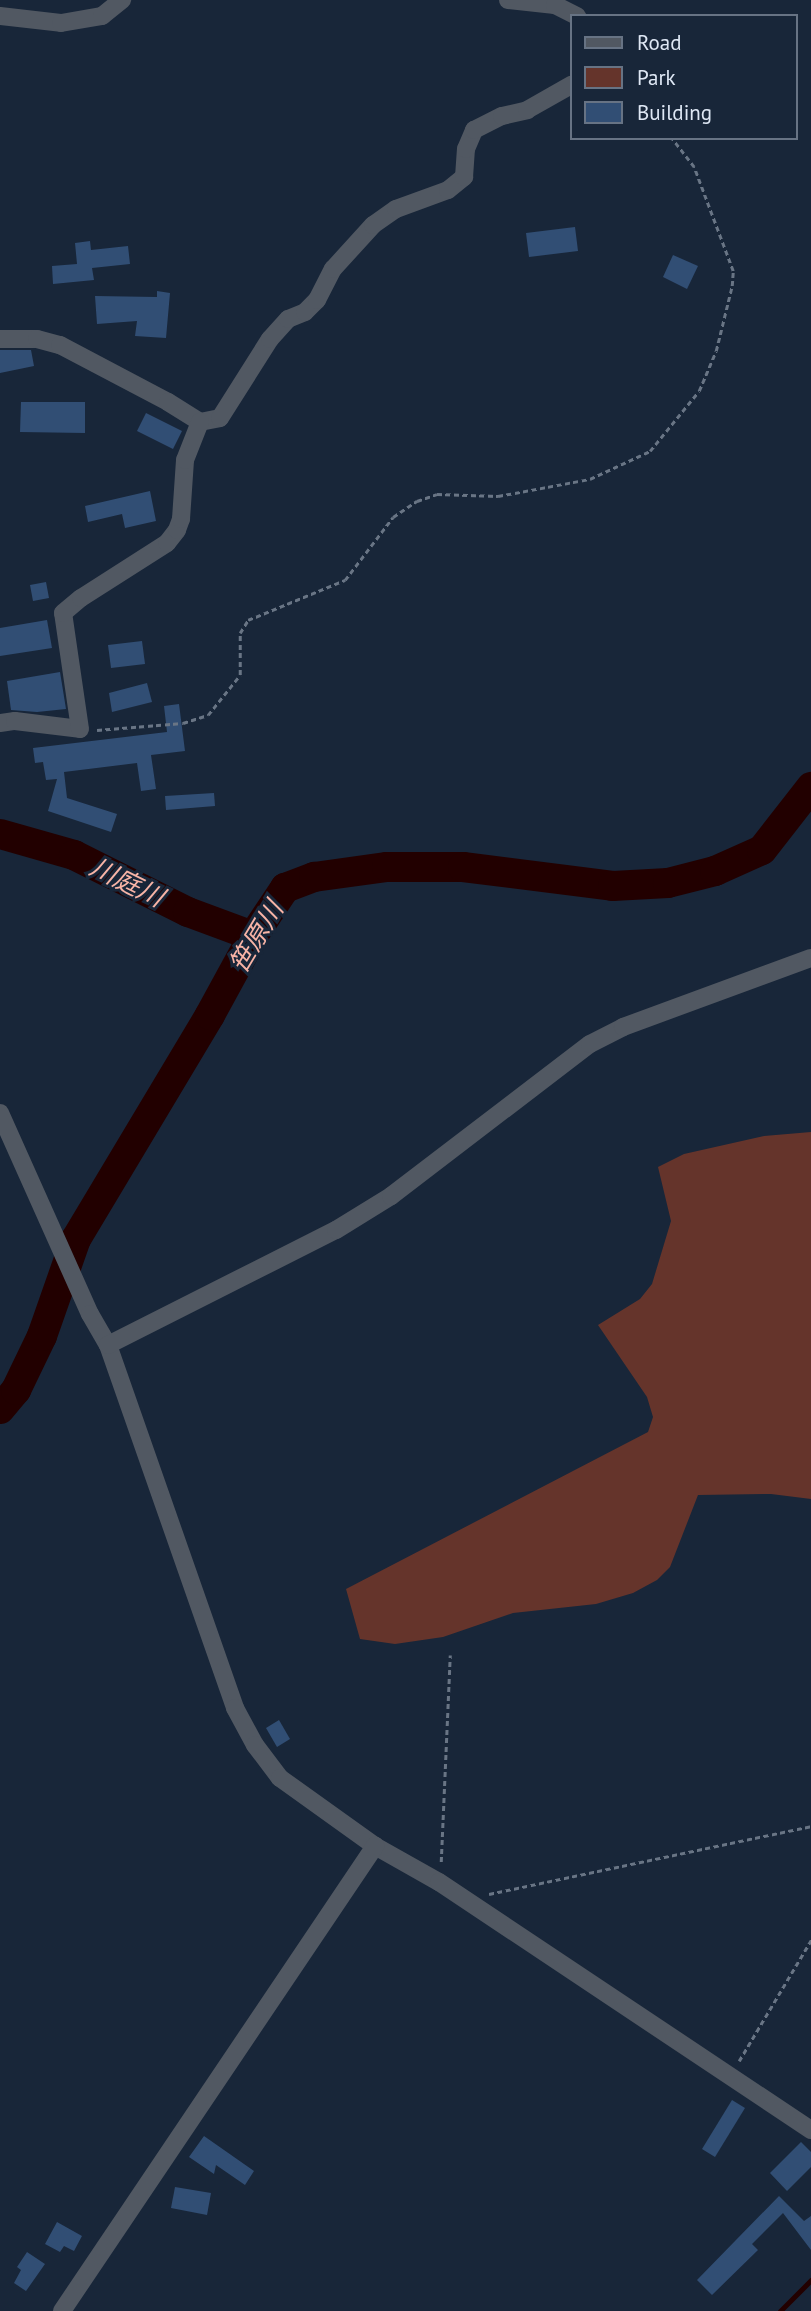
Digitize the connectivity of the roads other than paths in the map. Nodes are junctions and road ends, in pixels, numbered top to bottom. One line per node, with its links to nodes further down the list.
1 (122, 0): 4 (street)
2 (508, 0): 3 (street)
3 (573, 14)
4 (0, 16)
5 (570, 86): 7 (street)
6 (0, 339): 7 (street)
7 (200, 422): 8 (street)
8 (0, 723)
9 (811, 958): 11 (street)
10 (0, 1113): 11 (street)
11 (108, 1345): 12 (street)
12 (375, 1846): 13 (street); 14 (street)
13 (811, 2130)
14 (62, 2311)

